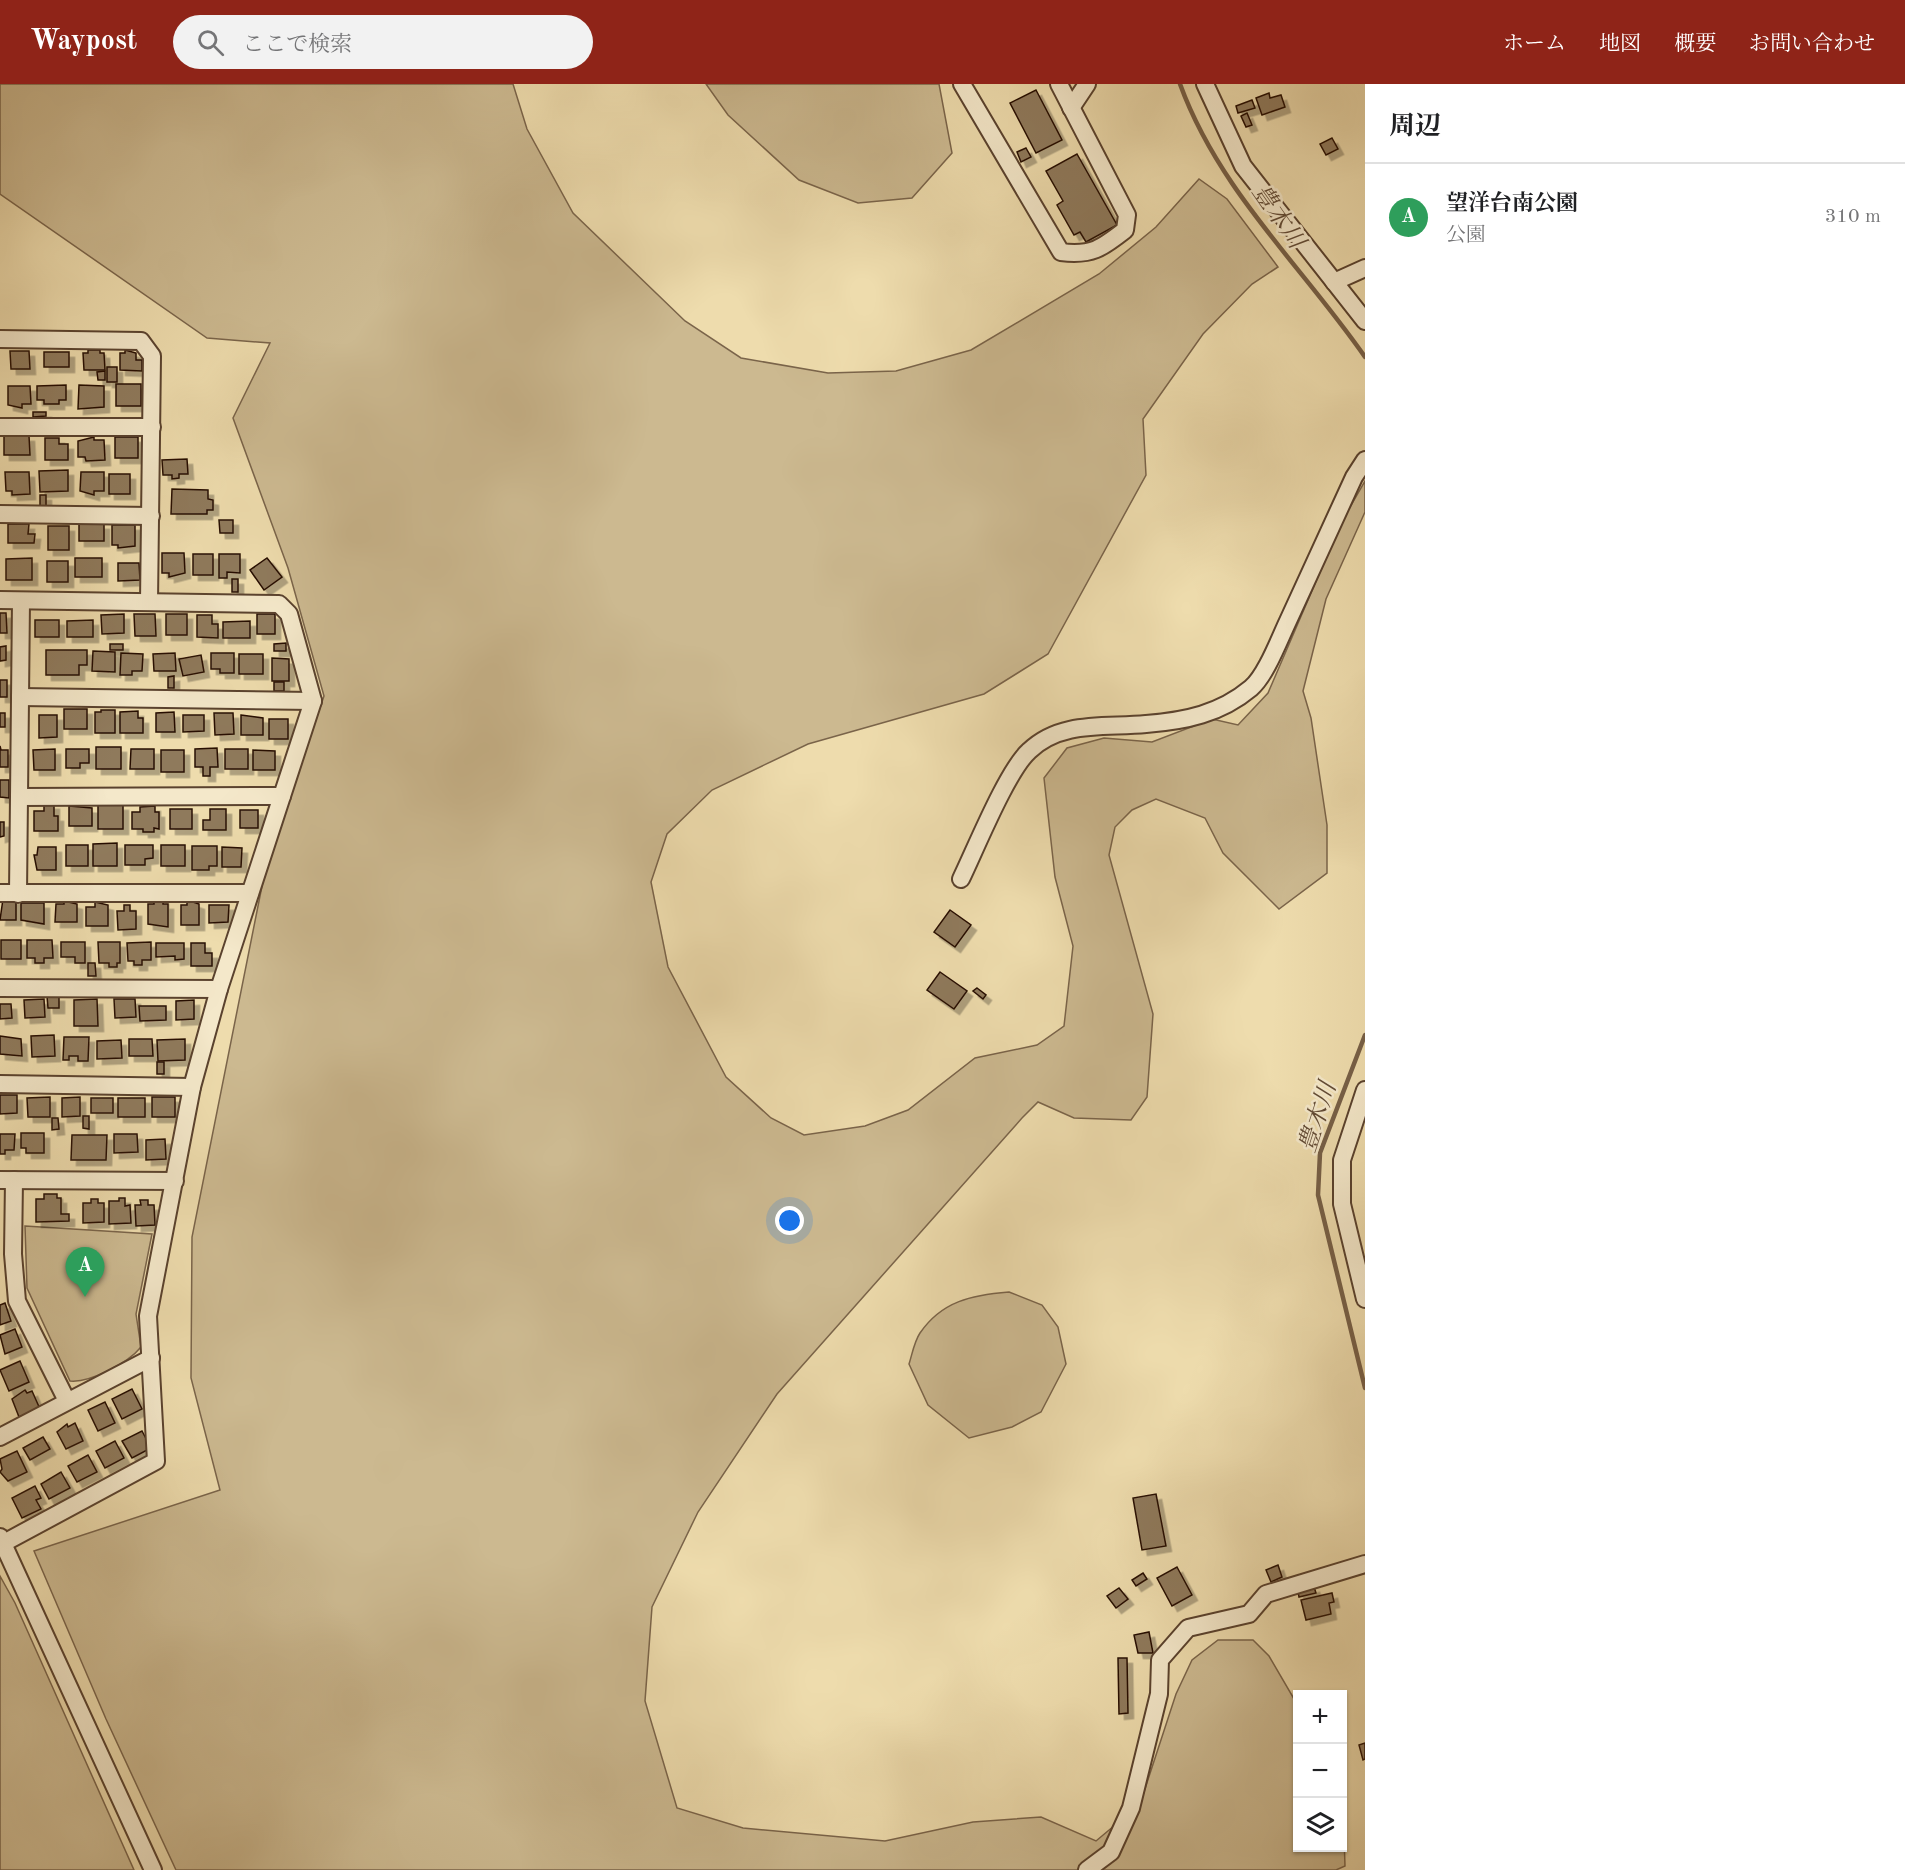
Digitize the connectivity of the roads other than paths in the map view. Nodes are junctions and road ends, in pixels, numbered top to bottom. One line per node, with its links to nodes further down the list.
1 (962, 84): 5 (street)
2 (1059, 84): 5 (street)
3 (1087, 84): 5 (street)
4 (1205, 84): 7 (street)
5 (1071, 108)
6 (1365, 268): 7 (street)
7 (1334, 282): 8 (street)
8 (1365, 321)
9 (0, 339): 11 (street)
10 (0, 427): 11 (street)
11 (152, 427): 14 (street)
12 (1365, 460): 22 (street)
13 (0, 514): 14 (street)
14 (151, 516): 17 (street)
15 (0, 600): 16 (street)
16 (21, 601): 17 (street); 18 (street)
17 (149, 602): 19 (street)
18 (20, 697): 19 (street); 21 (street)
19 (313, 701): 20 (street)
20 (282, 796): 21 (street); 24 (street)
21 (19, 797): 25 (street)
22 (961, 879)
23 (0, 893): 25 (street)
24 (250, 893): 25 (street); 27 (street)
25 (18, 894)
26 (0, 988): 27 (street)
27 (219, 989): 29 (street)
28 (0, 1084): 29 (street)
29 (192, 1087): 32 (street)
30 (1365, 1090): 33 (street)
31 (7, 1180): 32 (street); 35 (street)
32 (175, 1181): 34 (street)
33 (1365, 1299)
34 (151, 1358): 35 (street); 37 (street)
35 (68, 1401): 36 (street)
36 (0, 1437)
37 (1, 1542): 39 (street)
38 (1365, 1564): 40 (street)
39 (153, 1870)
40 (1087, 1870)

